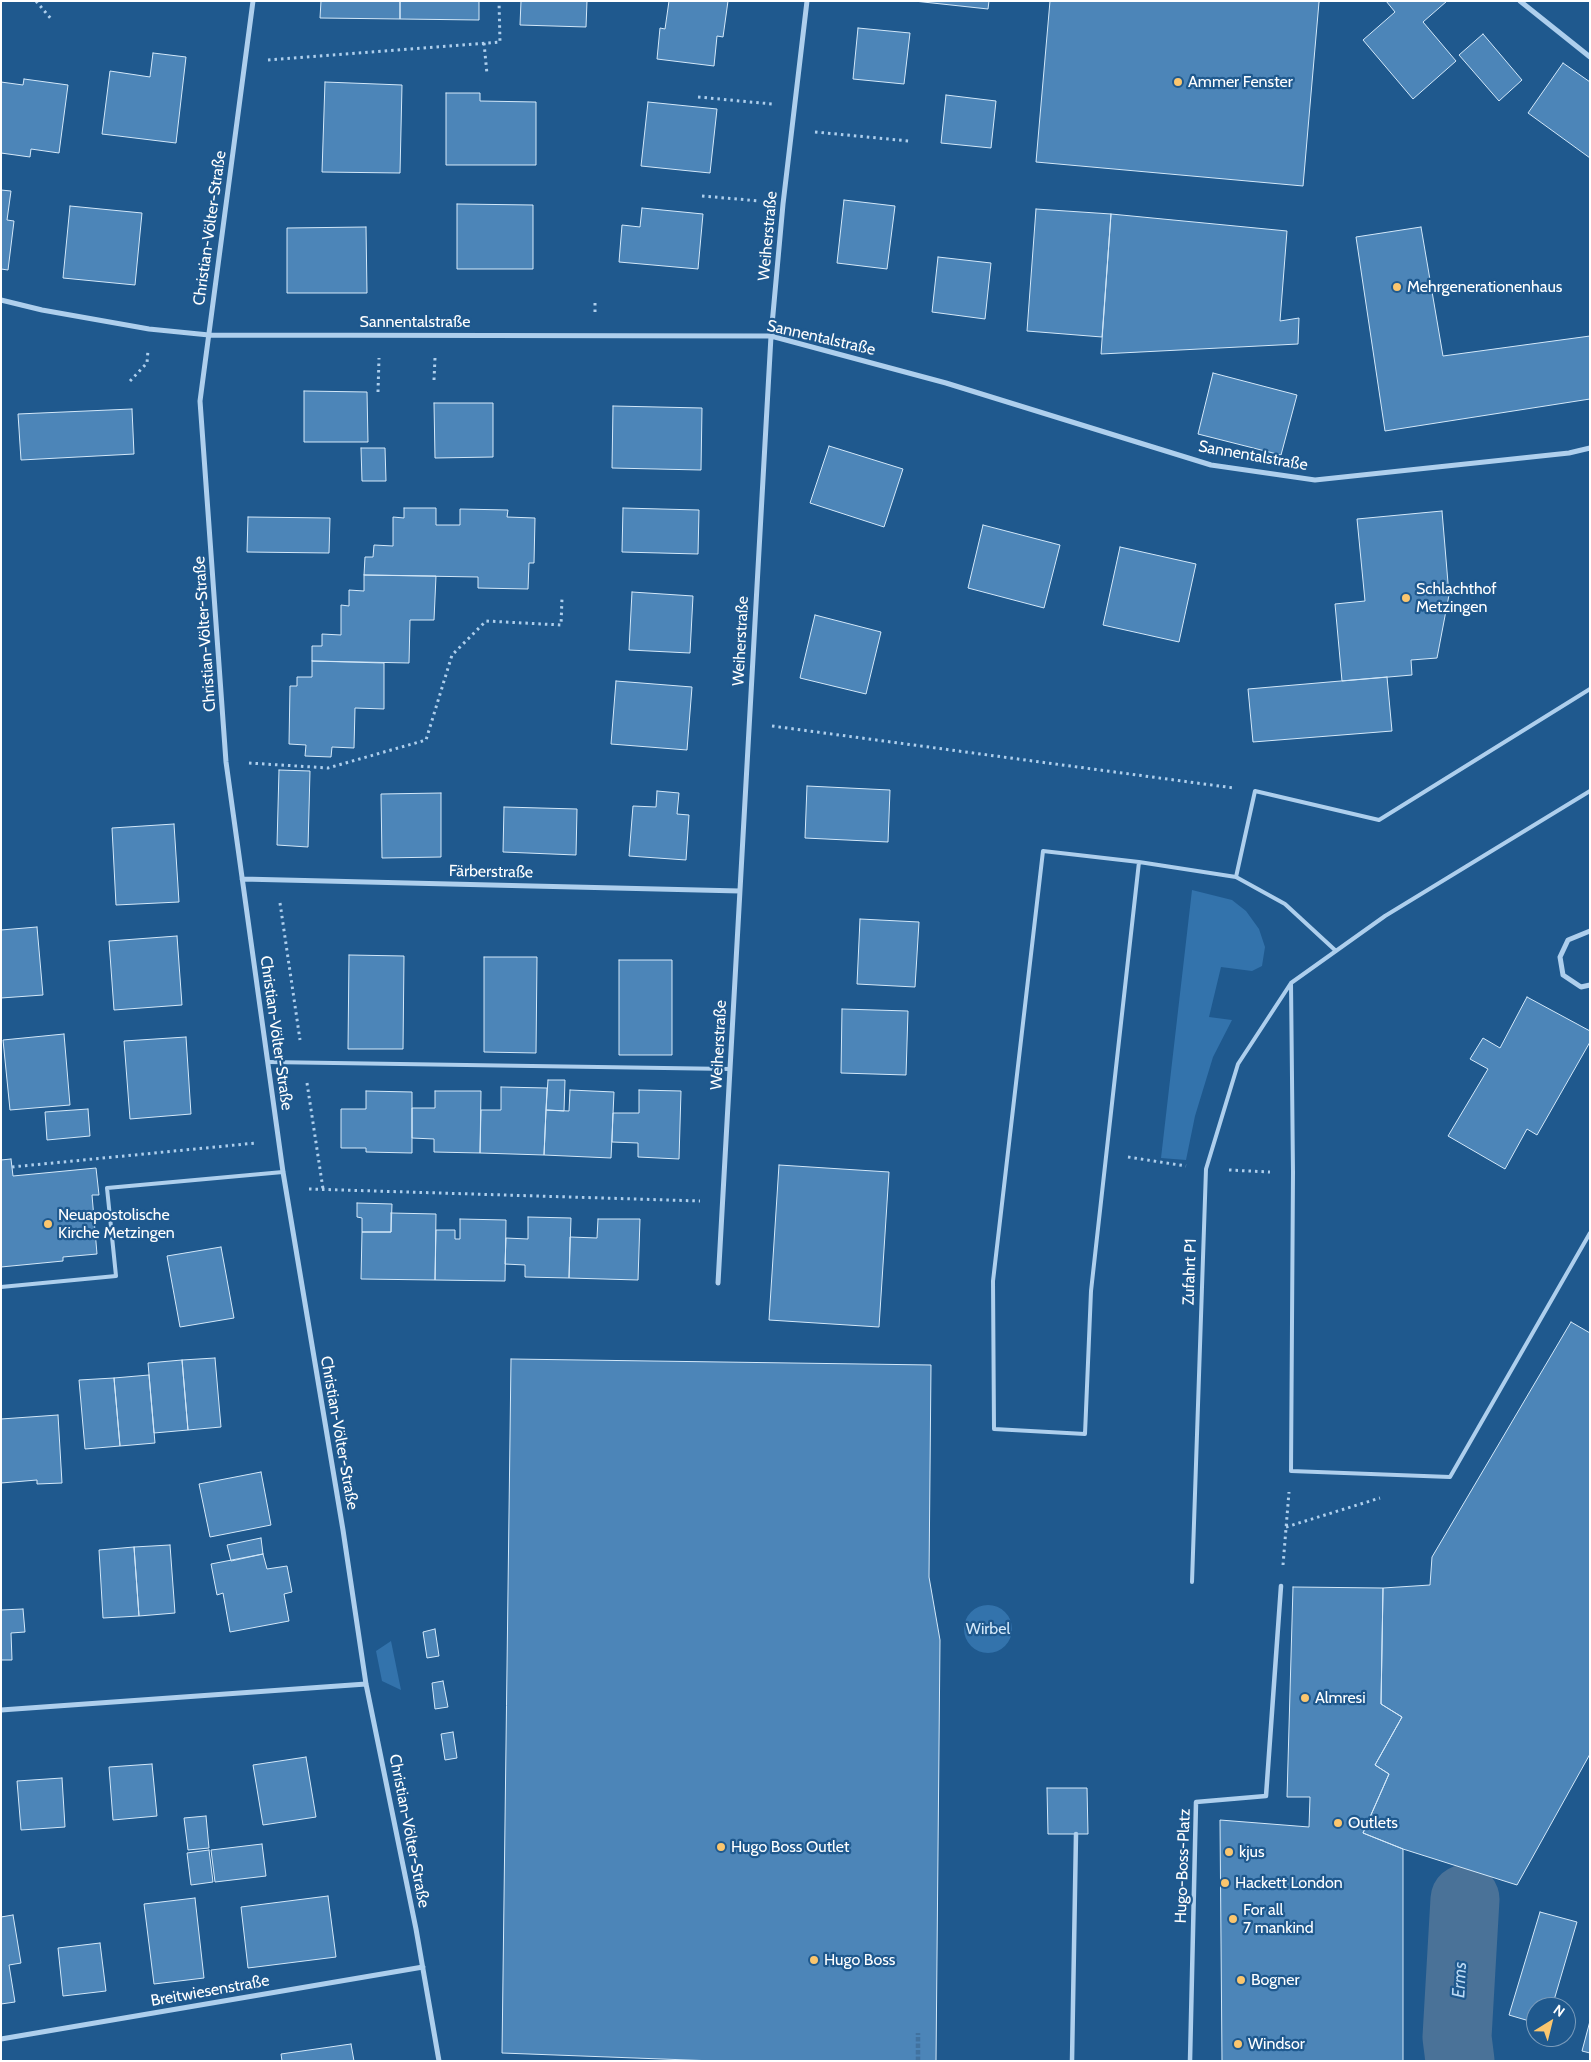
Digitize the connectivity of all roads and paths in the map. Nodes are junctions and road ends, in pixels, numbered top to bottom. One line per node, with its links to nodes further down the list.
1 (36, 1): 6 (path)
2 (253, 1): 9 (street, Christian-Völter-Straße)
3 (499, 1): 7 (path)
4 (807, 1): 12 (street, Weiherstraße)
5 (1520, 1): 8 (street)
6 (52, 20)
7 (484, 43): 9 (path); 10 (path)
8 (1590, 57)
9 (245, 62): 19 (street, Christian-Völter-Straße)
10 (487, 74)
11 (698, 96): 12 (path)
12 (795, 106): 13 (street, Weiherstraße)
13 (792, 130): 14 (path); 16 (street, Weiherstraße)
14 (909, 141)
15 (702, 196): 16 (path)
16 (783, 204): 21 (street, Weiherstraße)
17 (1, 300): 18 (street, Sannentalstraße)
18 (149, 330): 19 (street, Sannentalstraße); 22 (path)
19 (209, 335): 20 (street, Sannentalstraße); 28 (street, Christian-Völter-Straße)
20 (379, 335): 21 (street, Sannentalstraße); 23 (path)
21 (771, 336): 24 (street, Sannentalstraße); 27 (street, Weiherstraße)
22 (130, 381)
23 (378, 392)
24 (1590, 448)
25 (562, 598): 28 (path)
26 (1590, 689): 30 (lane)
27 (748, 723): 30 (path); 35 (street, Weiherstraße)
28 (226, 762): 33 (street, Christian-Völter-Straße)
29 (1590, 790): 37 (lane)
30 (1255, 791): 32 (lane)
31 (1139, 862): 31 (lane); 32 (lane)
32 (1236, 877): 37 (lane)
33 (242, 879): 34 (street, Färberstraße); 40 (street, Christian-Völter-Straße)
34 (277, 880): 35 (street, Färberstraße); 41 (path)
35 (740, 891): 42 (street, Weiherstraße)
36 (1590, 931): 39 (street)
37 (1336, 951): 38 (lane)
38 (1291, 983): 50 (lane); 53 (lane, Zufahrt P1)
39 (1590, 986)
40 (268, 1062): 41 (lane); 43 (street, Christian-Völter-Straße)
41 (304, 1063): 42 (lane); 46 (path)
42 (730, 1070): 46 (street, Weiherstraße)
43 (279, 1140): 44 (path); 45 (street, Christian-Völter-Straße)
44 (12, 1167)
45 (283, 1172): 49 (lane); 55 (street, Christian-Völter-Straße)
46 (723, 1202): 48 (street, Weiherstraße)
47 (1590, 1233): 50 (lane)
48 (718, 1283)
49 (1, 1287)
50 (1291, 1471): 52 (path)
51 (1386, 1496): 52 (path)
52 (1286, 1527): 54 (path)
53 (1192, 1582)
54 (1281, 1586): 62 (street, Hugo-Boss-Platz)
55 (366, 1684): 56 (street); 58 (street, Christian-Völter-Straße)
56 (1, 1710)
57 (1076, 1834): 61 (street)
58 (423, 1967): 59 (street, Breitwiesenstraße); 60 (street, Christian-Völter-Straße)
59 (1, 2039)
60 (439, 2061)
61 (1072, 2061)
62 (1190, 2061)

